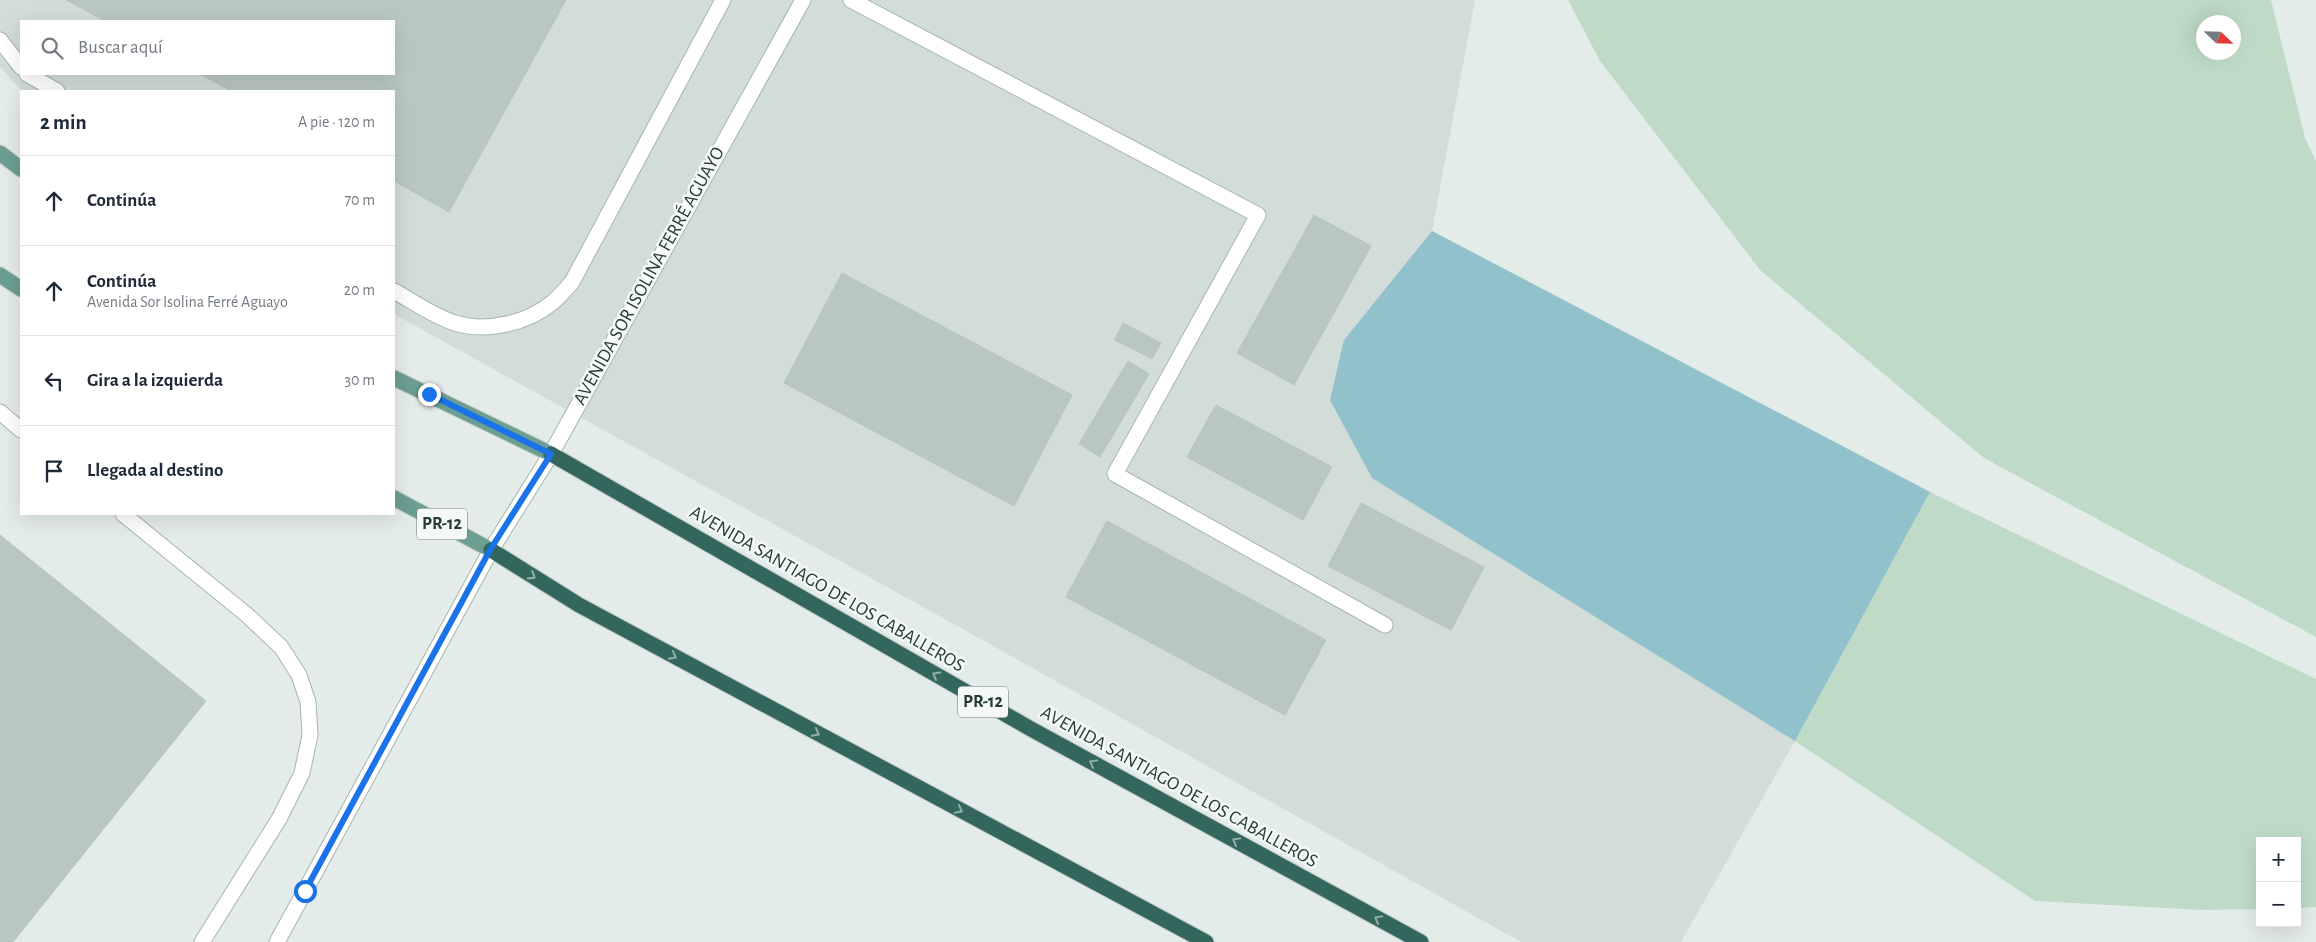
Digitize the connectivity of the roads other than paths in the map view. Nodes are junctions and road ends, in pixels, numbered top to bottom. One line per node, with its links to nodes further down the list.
1 (723, 0): 12 (street)
2 (803, 0): 16 (street, AVENIDA SOR ISOLINA FERRÉ AGUAYO)
3 (851, 0): 20 (street)
4 (0, 40): 5 (street)
5 (20, 66)
6 (29, 75): 7 (street)
7 (55, 90)
8 (0, 153): 9 (main road)
9 (20, 168)
10 (0, 275): 11 (main road)
11 (20, 288)
12 (395, 292)
13 (395, 378): 16 (main road, AVENIDA SANTIAGO DE LOS CABALLEROS / PR-12)
14 (0, 412): 15 (street)
15 (20, 429)
16 (551, 454): 19 (street, AVENIDA SOR ISOLINA FERRÉ AGUAYO); 24 (highway, AVENIDA SANTIAGO DE LOS CABALLEROS / PR-12, one-way to 16)
17 (395, 499): 19 (main road, PR-12)
18 (124, 515): 21 (street)
19 (490, 550): 22 (street, AVENIDA SOR ISOLINA FERRÉ AGUAYO); 23 (highway, PR-12, one-way to 23)
20 (1385, 625)
21 (202, 942)
22 (277, 942)
23 (1206, 942)
24 (1421, 942)

